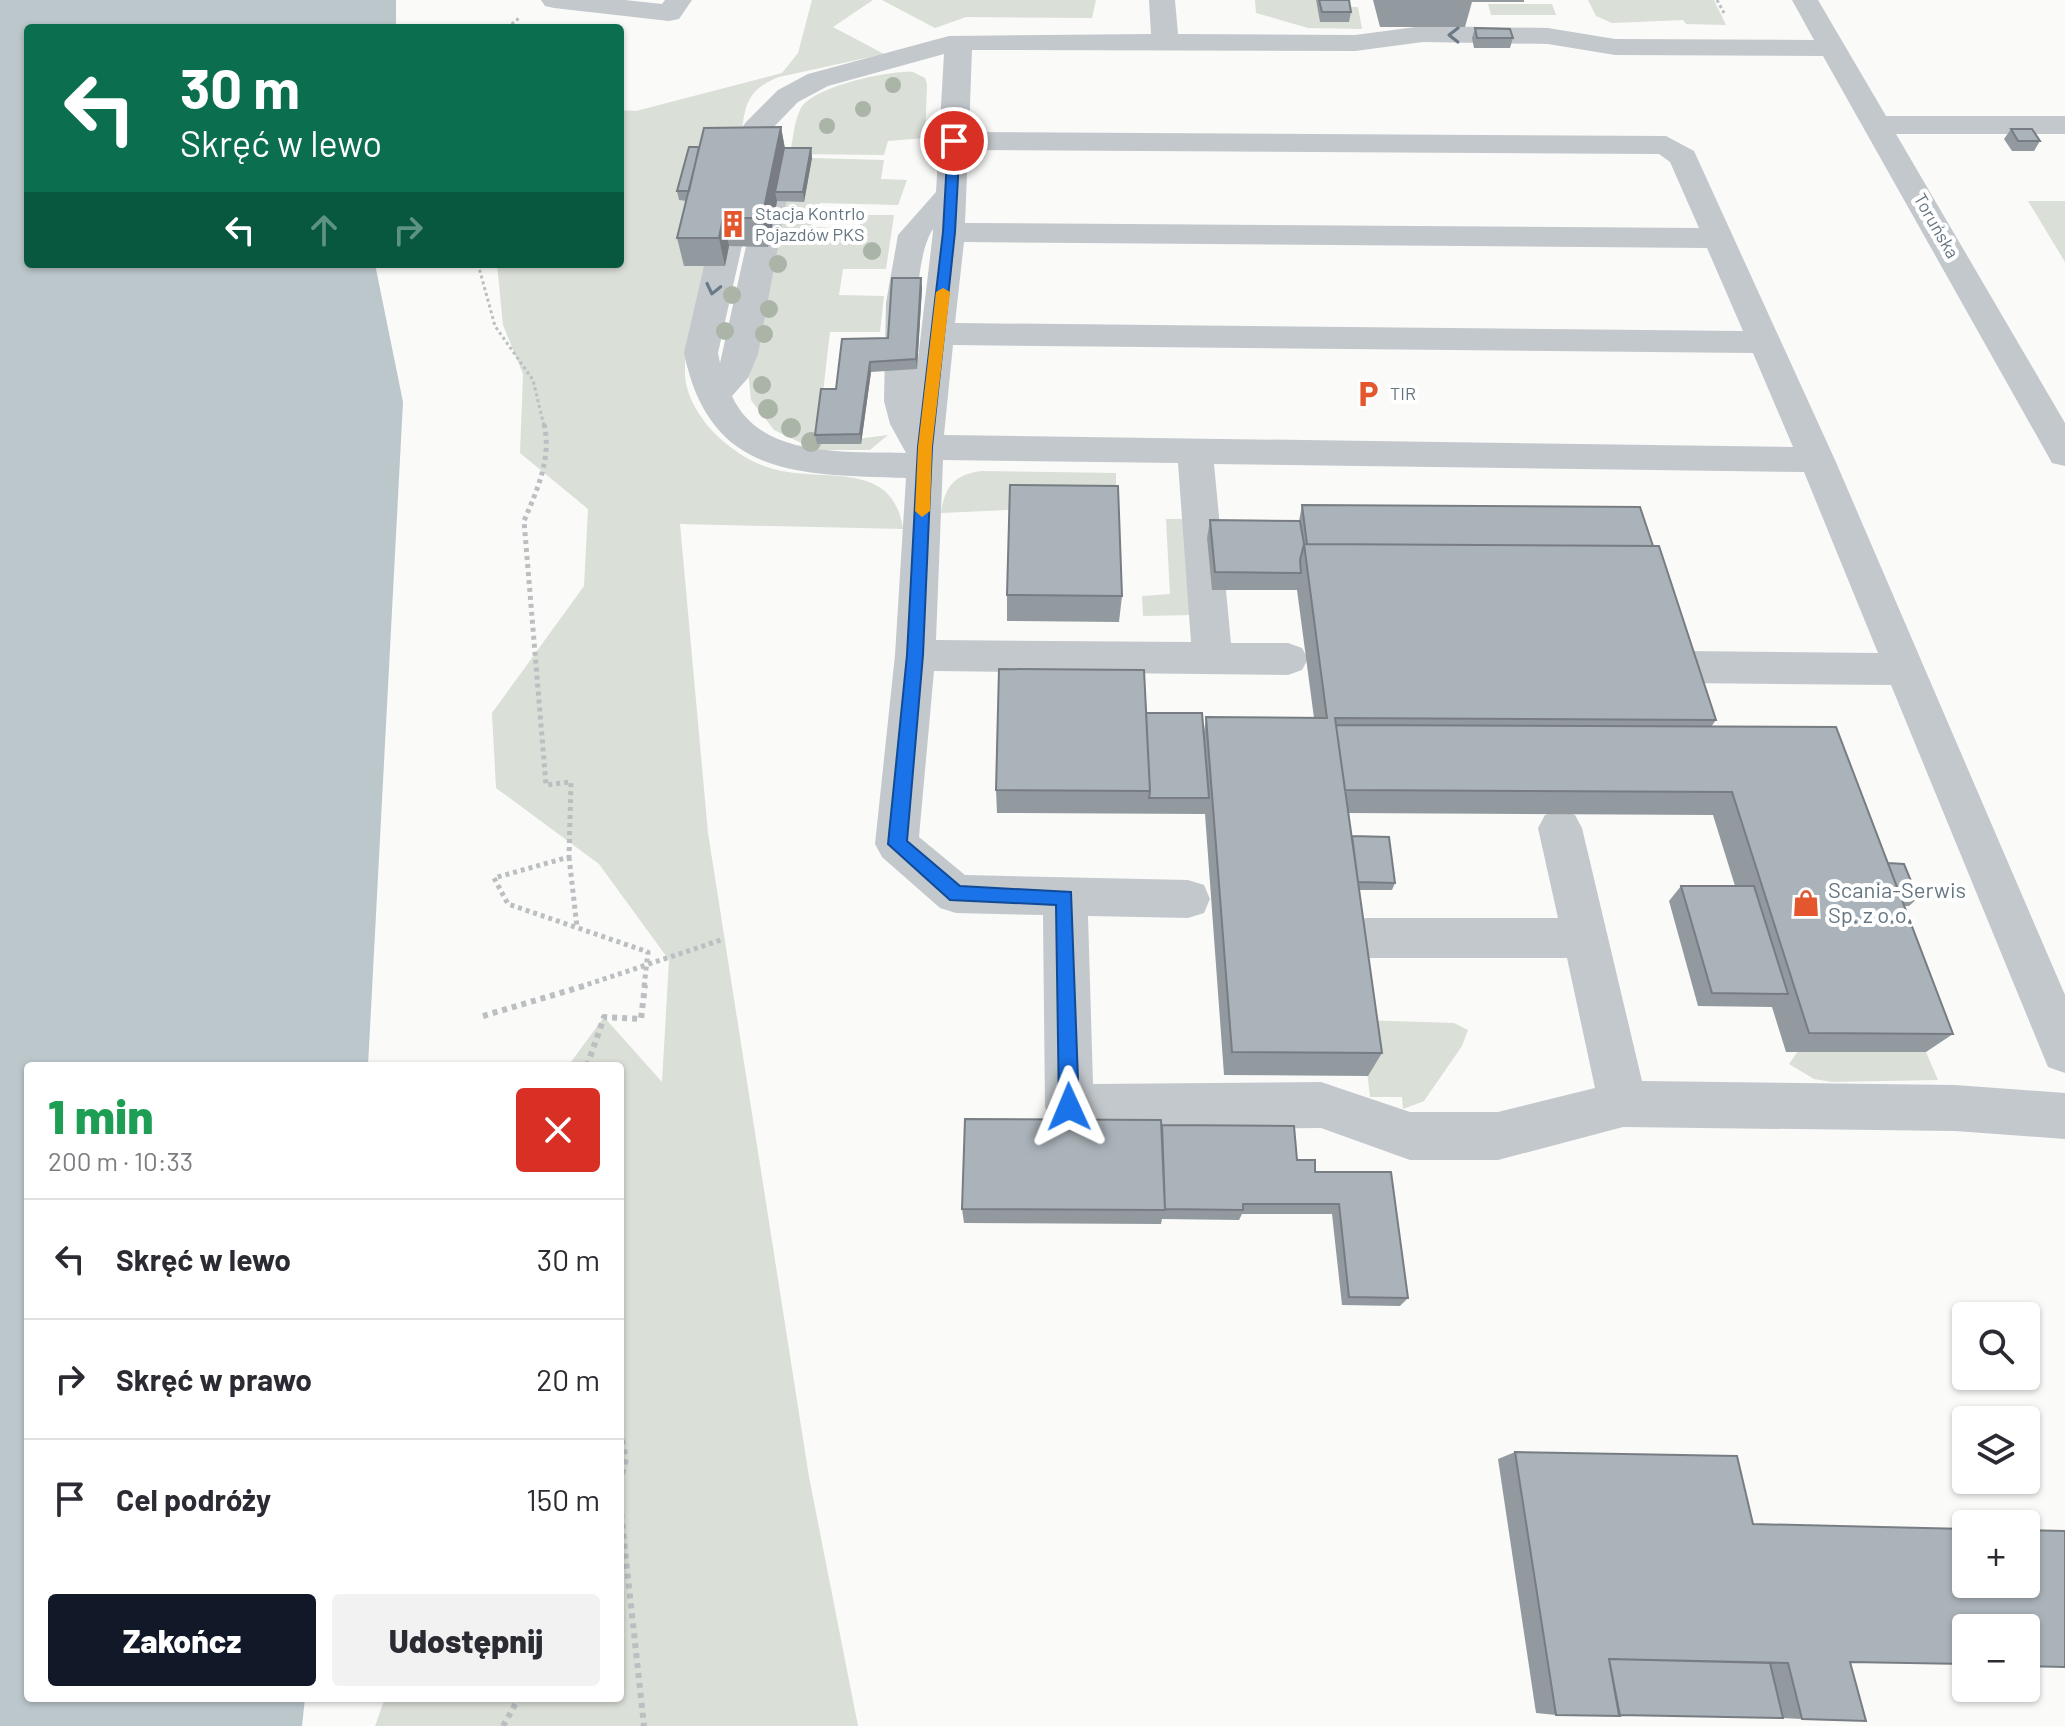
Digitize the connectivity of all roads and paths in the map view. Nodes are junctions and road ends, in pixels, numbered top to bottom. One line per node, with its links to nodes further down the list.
1 (554, 0): 2 (street)
2 (679, 0)
3 (1162, 0): 6 (street)
4 (1805, 0): 7 (street, Toruńska)
5 (959, 42): 6 (street); 10 (street); 19 (street)
6 (1165, 43): 7 (street)
7 (1832, 48): 8 (street, Toruńska)
8 (1878, 125): 9 (street); 18 (street, Toruńska)
9 (2065, 125)
10 (954, 141): 11 (street); 13 (street)
11 (951, 194): 12 (street); 19 (street)
12 (949, 232): 13 (street); 15 (street)
13 (1719, 238): 16 (street)
14 (479, 268): 27 (path)
15 (939, 334): 16 (street); 19 (street)
16 (1764, 342): 20 (street)
17 (1195, 451): 19 (street); 20 (street); 22 (street)
18 (2065, 454)
19 (925, 457): 21 (street)
20 (1817, 460): 25 (street)
21 (915, 655): 22 (street); 28 (street)
22 (1212, 658): 23 (street)
23 (1288, 659)
24 (1682, 667): 25 (street)
25 (1905, 669): 36 (street)
26 (1560, 828): 32 (street)
27 (569, 857): 30 (path); 30 (path)
28 (1065, 898): 29 (street); 38 (street)
29 (1188, 899)
30 (577, 927): 34 (path)
31 (1366, 938): 32 (street)
32 (1586, 938): 38 (street)
33 (724, 939): 34 (path)
34 (647, 967): 35 (path); 37 (path)
35 (483, 1016)
36 (2065, 1051)
37 (591, 1062)
38 (1623, 1104): 39 (street)
39 (2065, 1116)
40 (624, 1541): 43 (path)
41 (517, 1702): 42 (path)
42 (503, 1726)
43 (644, 1726)

